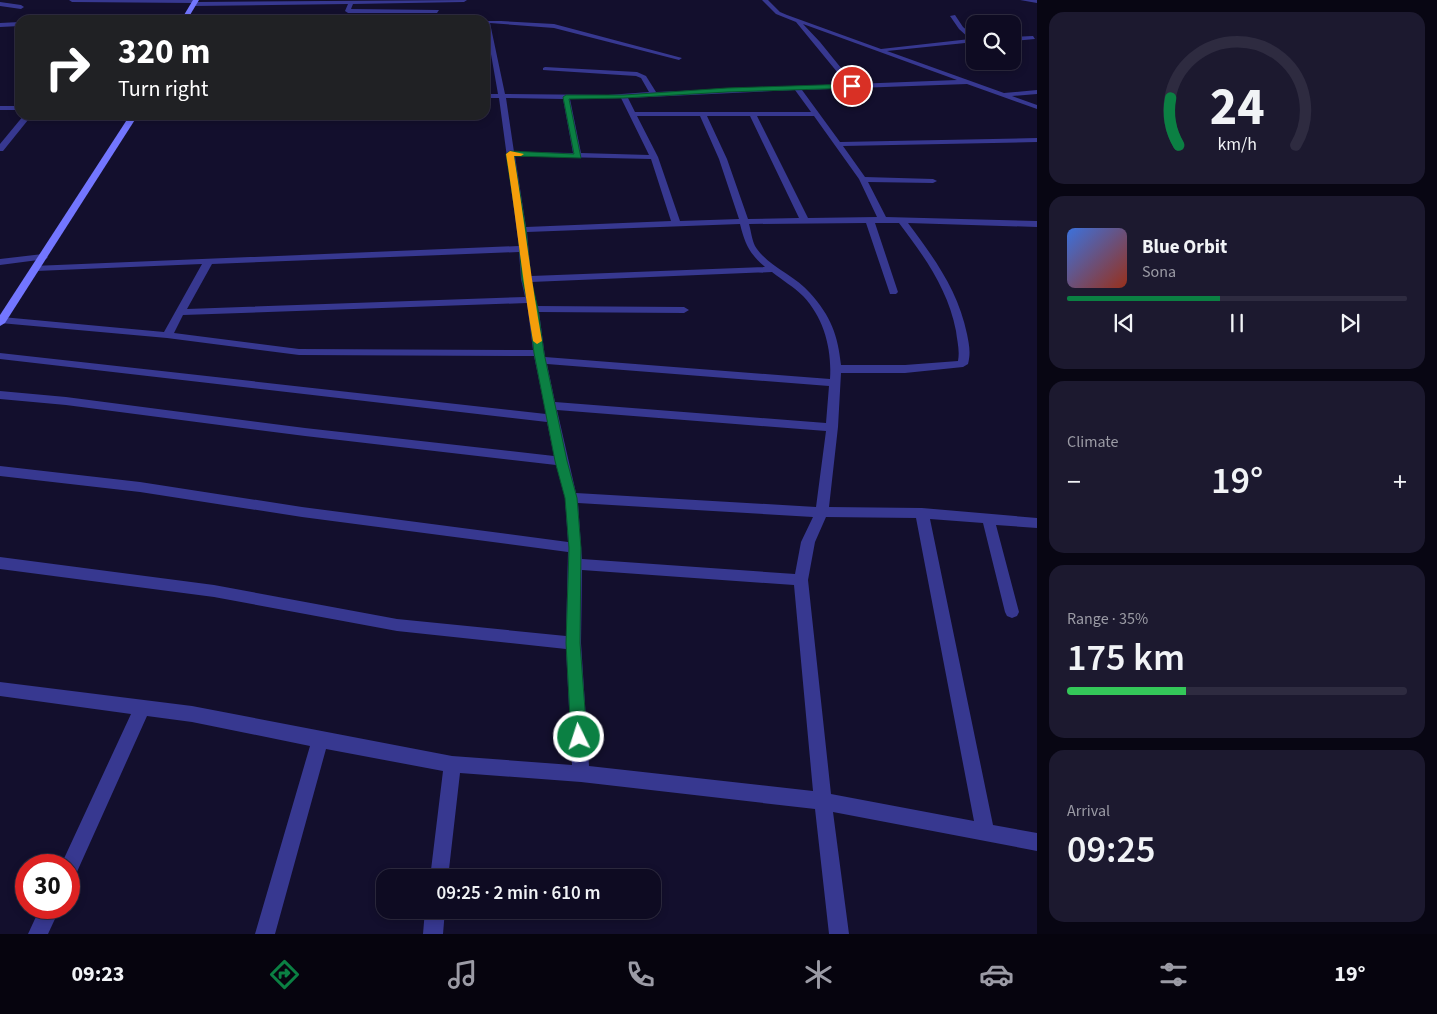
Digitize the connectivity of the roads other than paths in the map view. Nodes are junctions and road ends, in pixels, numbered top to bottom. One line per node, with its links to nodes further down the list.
1 (72, 0): 8 (street)
2 (464, 0): 5 (street)
3 (765, 0): 13 (street)
4 (1023, 0): 6 (street)
5 (351, 1): 8 (street); 10 (street)
6 (1037, 1)
7 (1, 2): 9 (street)
8 (195, 2): 11 (street)
9 (20, 7)
10 (437, 11)
11 (187, 15)
12 (953, 16): 17 (street)
13 (792, 18): 22 (street); 26 (street)
14 (490, 21): 23 (street)
15 (15, 24): 16 (street)
16 (0, 25)
17 (966, 32)
18 (1021, 38): 19 (street)
19 (1033, 38)
20 (966, 41): 22 (street)
21 (490, 44): 32 (street)
22 (879, 50): 25 (street)
23 (679, 58)
24 (545, 68): 29 (street)
25 (969, 82): 26 (street); 30 (street)
26 (852, 86): 27 (street)
27 (797, 88): 29 (street); 40 (street)
28 (1037, 92): 30 (street)
29 (653, 93): 33 (street)
30 (1005, 94): 35 (street)
31 (490, 96): 32 (street)
32 (502, 96): 34 (street); 47 (street)
33 (624, 96): 34 (street); 39 (street)
34 (566, 97): 48 (street)
35 (1037, 107)
36 (0, 108): 37 (street)
37 (15, 108)
38 (702, 113): 39 (street); 41 (street); 56 (street)
39 (633, 114): 49 (street)
40 (816, 114): 41 (street); 45 (street)
41 (753, 115): 52 (street)
42 (24, 120): 46 (street)
43 (131, 120): 61 (street)
44 (1037, 140): 45 (street)
45 (839, 144): 50 (street)
46 (0, 149)
47 (510, 154): 48 (street); 59 (street)
48 (578, 156): 49 (street)
49 (654, 157): 57 (street)
50 (863, 179): 51 (street); 54 (street)
51 (933, 181)
52 (804, 219): 53 (street); 56 (street)
53 (870, 220): 54 (street); 67 (street)
54 (883, 220): 55 (street)
55 (902, 220): 58 (street); 75 (street)
56 (744, 221): 57 (street); 65 (street)
57 (676, 223): 59 (street)
58 (1037, 224)
59 (522, 230): 60 (street)
60 (524, 249): 63 (street); 66 (street)
61 (43, 257): 62 (street); 64 (street)
62 (0, 262)
63 (208, 262): 64 (street); 70 (street)
64 (36, 268): 71 (street)
65 (775, 269): 66 (street); 75 (street)
66 (526, 279): 68 (street)
67 (894, 292)
68 (532, 304): 69 (street); 70 (street); 74 (street)
69 (684, 310)
70 (181, 312): 72 (street)
71 (1, 321): 72 (street)
72 (167, 335): 74 (street)
73 (0, 356): 79 (street)
74 (540, 357): 76 (street); 78 (street)
75 (836, 369): 76 (street)
76 (834, 383): 80 (street)
77 (0, 395): 81 (street)
78 (550, 406): 79 (street); 80 (street)
79 (553, 419): 81 (street)
80 (832, 427): 84 (street)
81 (561, 461): 83 (street)
82 (0, 471): 88 (street)
83 (571, 498): 84 (street); 88 (street)
84 (822, 512): 85 (street); 91 (street)
85 (922, 513): 86 (street); 100 (street)
86 (988, 518): 87 (street); 92 (street)
87 (1037, 523)
88 (575, 548): 90 (street)
89 (0, 563): 93 (street)
90 (575, 564): 91 (street); 93 (street)
91 (801, 580): 99 (street)
92 (1012, 612)
93 (573, 643): 98 (street)
94 (0, 689): 95 (street)
95 (142, 708): 96 (street); 102 (street)
96 (320, 740): 97 (street); 107 (street)
97 (452, 764): 98 (street); 103 (street)
98 (581, 774): 99 (street)
99 (823, 801): 100 (street); 109 (street)
100 (985, 831): 101 (street)
101 (1037, 842)
102 (75, 854)
103 (440, 869)
104 (45, 919): 106 (street)
105 (434, 919): 108 (street)
106 (38, 934)
107 (265, 934)
108 (433, 934)
109 (839, 934)

